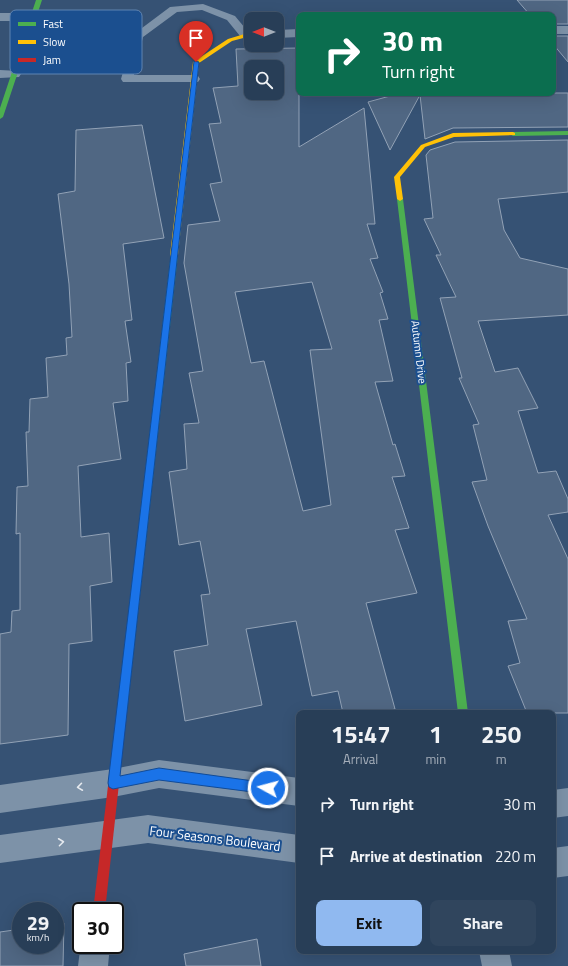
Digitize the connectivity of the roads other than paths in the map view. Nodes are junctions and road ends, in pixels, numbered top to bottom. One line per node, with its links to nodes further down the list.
1 (39, 0): 2 (street)
2 (36, 10)
3 (244, 30): 6 (lane)
4 (556, 30): 5 (street)
5 (568, 30)
6 (142, 33)
7 (284, 34): 8 (street)
8 (296, 34)
9 (244, 36): 12 (street)
10 (7, 74): 13 (street)
11 (128, 74): 12 (lane)
12 (194, 79): 16 (street)
13 (0, 117)
14 (568, 133): 15 (street, Autumn Drive)
15 (463, 710)
16 (113, 783): 17 (street); 18 (street, one-way to 18); 21 (street)
17 (296, 792)
18 (0, 799)
19 (568, 802): 20 (street)
20 (556, 804)
21 (107, 836): 22 (street, Four Seasons Boulevard, one-way to 21); 23 (street, Four Seasons Boulevard); 26 (street)
22 (0, 849)
23 (296, 849)
24 (568, 861): 25 (street)
25 (556, 863)
26 (100, 902)
27 (94, 954): 29 (street)
28 (494, 954): 30 (street)
29 (93, 966)
30 (496, 966)

